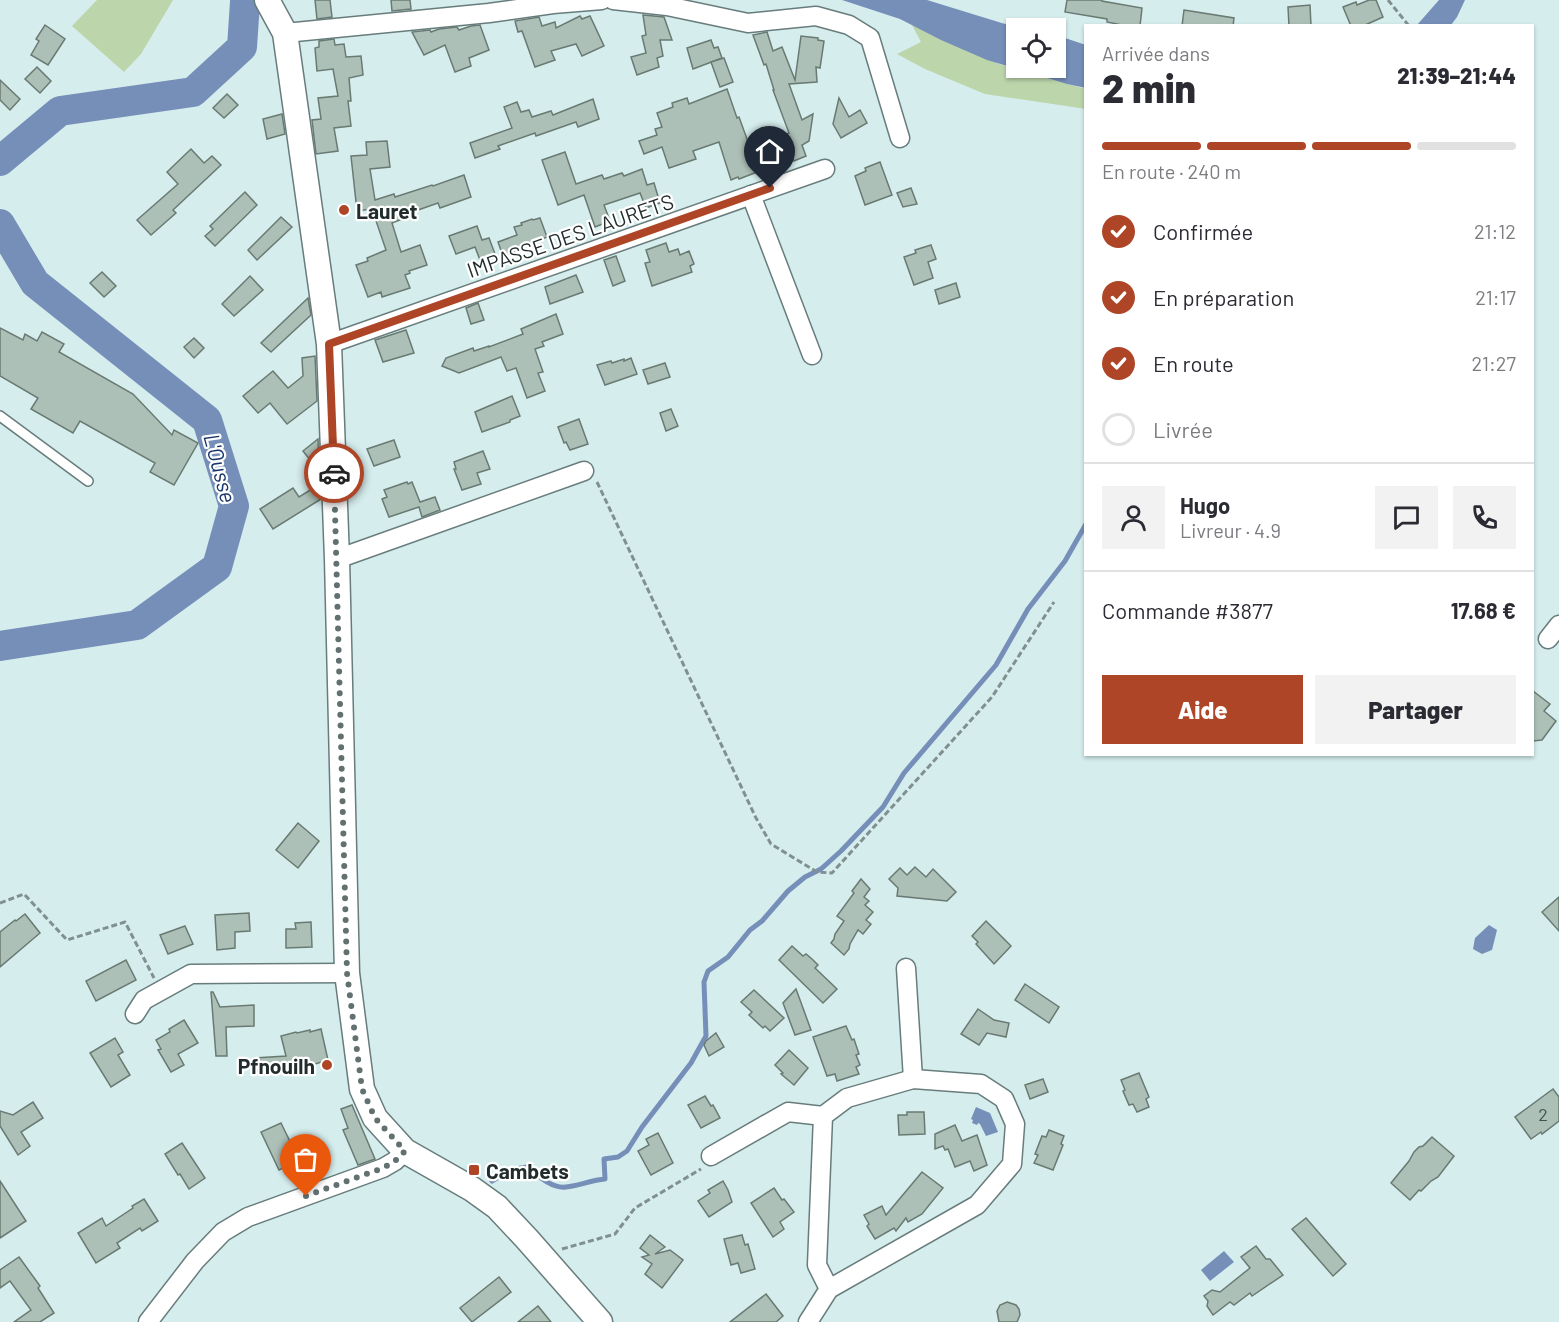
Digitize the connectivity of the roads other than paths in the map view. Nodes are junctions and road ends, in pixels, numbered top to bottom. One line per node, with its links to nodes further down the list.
1 (602, 0): 4 (street)
2 (614, 0): 5 (street)
3 (270, 4): 4 (street)
4 (285, 33): 8 (street)
5 (900, 138)
6 (825, 169): 7 (street, IMPASSE DES LAURETS)
7 (751, 195): 8 (street, IMPASSE DES LAURETS); 9 (street)
8 (329, 344): 13 (street)
9 (812, 355)
10 (0, 416): 12 (lane)
11 (584, 471): 13 (street)
12 (88, 481)
13 (337, 559): 15 (street)
14 (906, 968): 17 (street)
15 (347, 973): 16 (street); 19 (street)
16 (135, 1014)
17 (913, 1079): 18 (street); 21 (street)
18 (823, 1116): 20 (street); 21 (street)
19 (405, 1151): 22 (street); 23 (street)
20 (711, 1156)
21 (829, 1288): 24 (street)
22 (148, 1322)
23 (600, 1322)
24 (808, 1322)

